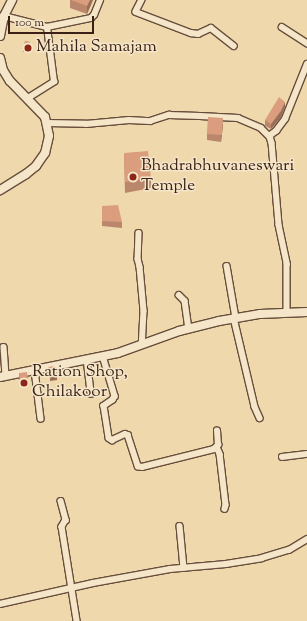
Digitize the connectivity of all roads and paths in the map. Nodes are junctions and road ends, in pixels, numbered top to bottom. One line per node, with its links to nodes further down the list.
1 (12, 0): 4 (main road)
2 (100, 0): 5 (street)
3 (142, 0): 9 (street)
4 (4, 16): 5 (street); 7 (main road)
5 (47, 27): 12 (street)
6 (282, 27): 8 (street)
7 (0, 36)
8 (307, 43)
9 (234, 46)
10 (0, 58): 12 (main road)
11 (307, 64): 14 (street)
12 (28, 98): 13 (main road)
13 (48, 123): 14 (street); 15 (main road)
14 (269, 136): 19 (street)
15 (0, 190)
16 (139, 233): 23 (street)
17 (227, 266): 21 (street)
18 (179, 295): 22 (street)
19 (287, 312): 20 (main road); 21 (main road)
20 (307, 312)
21 (235, 318): 22 (main road); 31 (street)
22 (190, 328): 23 (main road)
23 (142, 345): 25 (main road)
24 (4, 347): 28 (street)
25 (102, 356): 26 (main road); 33 (street)
26 (88, 359): 27 (main road); 29 (street)
27 (35, 370): 28 (main road); 30 (street)
28 (3, 376)
29 (91, 394)
30 (41, 418)
31 (260, 418)
32 (217, 432): 33 (street)
33 (217, 447): 37 (street)
34 (307, 454): 35 (street)
35 (282, 457)
36 (61, 501): 41 (street)
37 (225, 509)
38 (180, 526): 40 (street)
39 (307, 539): 40 (street)
40 (184, 568): 41 (street)
41 (72, 588): 42 (street); 43 (street)
42 (0, 604)
43 (77, 621)

